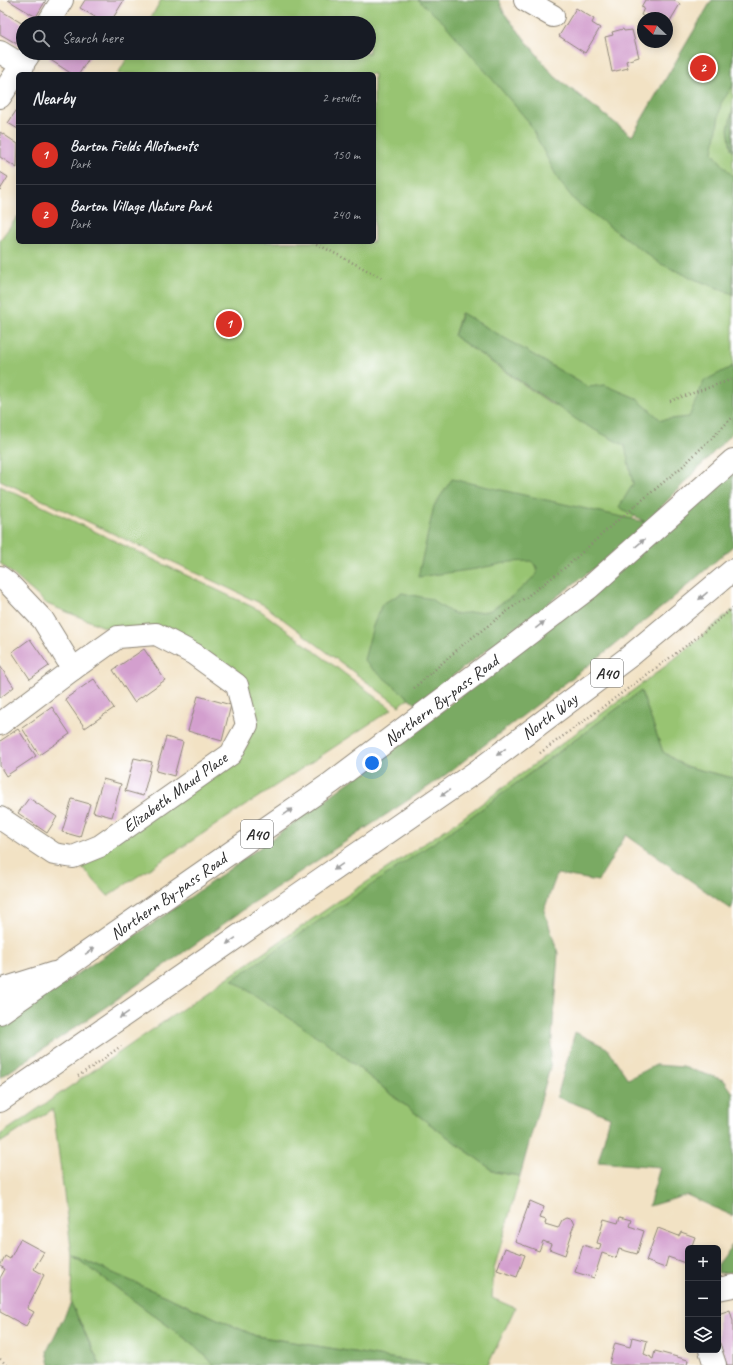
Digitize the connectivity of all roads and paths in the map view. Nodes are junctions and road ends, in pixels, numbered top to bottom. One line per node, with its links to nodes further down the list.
1 (62, 0): 3 (main road)
2 (525, 0): 4 (main road)
3 (52, 16)
4 (553, 16)
5 (0, 52): 6 (main road)
6 (22, 66)
7 (16, 74): 8 (main road)
8 (0, 97)
9 (317, 244): 10 (path)
10 (382, 278)
11 (733, 379): 12 (path)
12 (670, 401)
13 (733, 417): 18 (path)
14 (733, 460): 21 (main road, Northern By-pass Road / A40, one-way to 14)
15 (733, 570): 24 (main road, North Way / A40, one-way to 24)
16 (0, 577): 17 (main road)
17 (73, 669): 19 (main road, Elizabeth Maud Place); 20 (main road, Elizabeth Maud Place)
18 (414, 688)
19 (0, 724)
20 (0, 818)
21 (63, 970): 22 (main road); 23 (main road, Northern By-pass Road / A40)
22 (0, 990)
23 (0, 1013)
24 (0, 1101)
25 (733, 1286): 26 (main road)
26 (721, 1288)
27 (711, 1353): 30 (main road)
28 (0, 1359): 29 (path)
29 (7, 1365)
30 (715, 1365)

